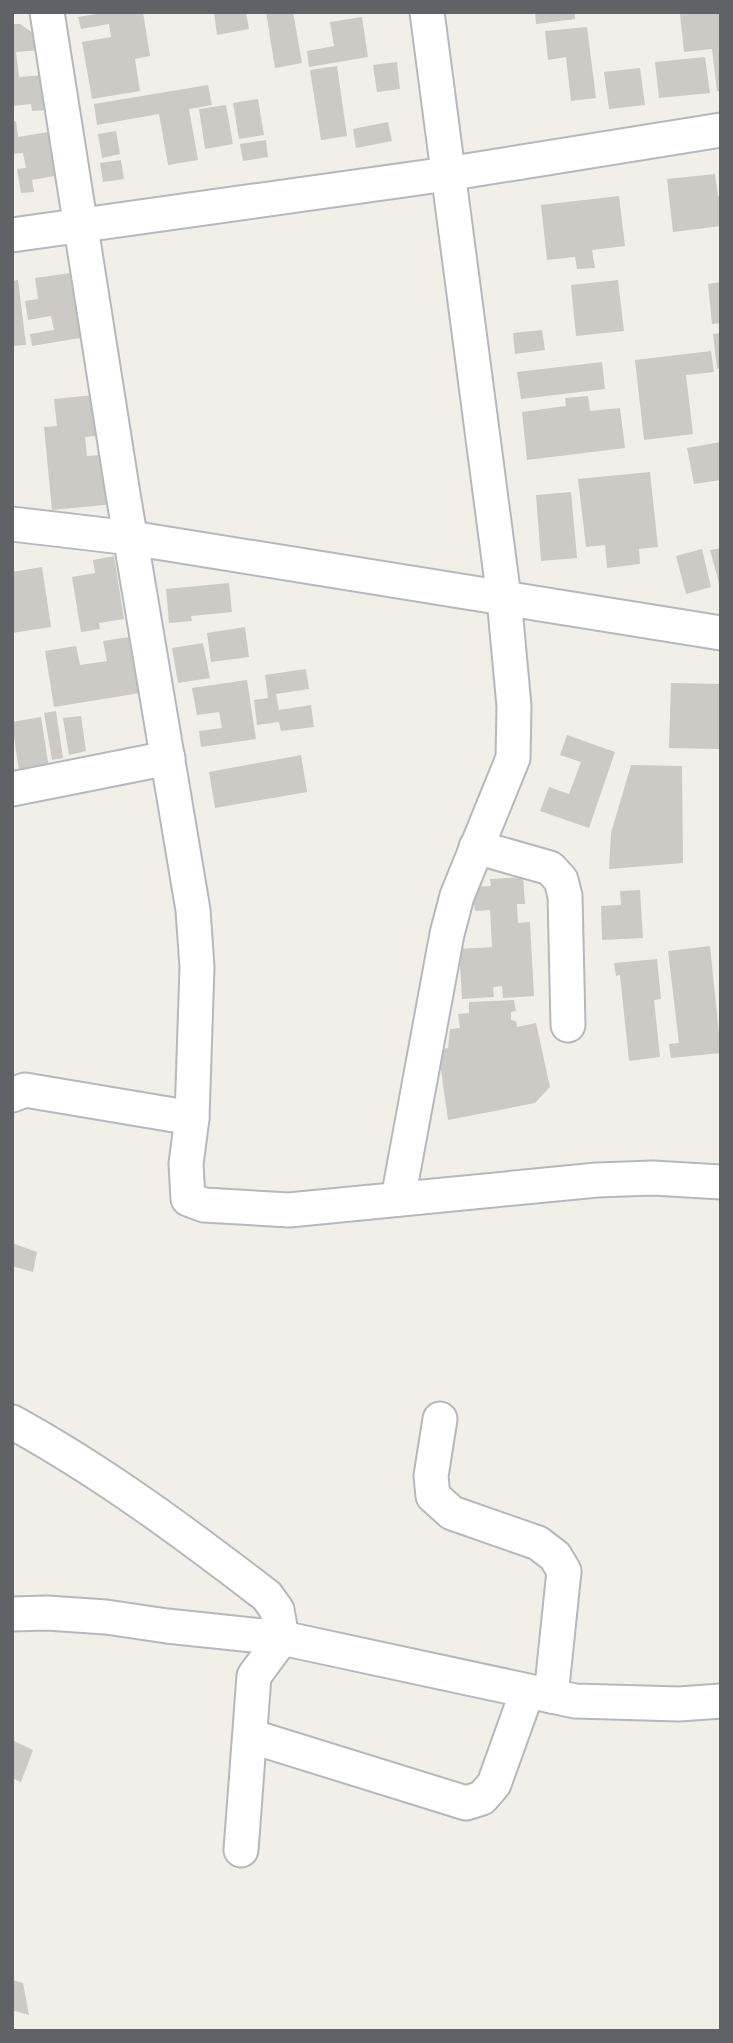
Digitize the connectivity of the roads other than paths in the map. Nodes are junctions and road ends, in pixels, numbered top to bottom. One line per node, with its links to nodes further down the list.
1 (47, 12): 5 (street)
2 (427, 12): 4 (street)
3 (721, 130): 4 (street)
4 (447, 174): 5 (street); 9 (street)
5 (80, 226): 6 (street); 8 (street)
6 (12, 235)
7 (12, 524): 8 (street)
8 (131, 538): 9 (street); 11 (street)
9 (504, 598): 10 (street); 13 (street)
10 (721, 633)
11 (167, 758): 12 (street); 16 (street)
12 (12, 789)
13 (476, 847): 14 (street); 18 (street)
14 (568, 1024)
15 (12, 1095): 16 (street)
16 (192, 1118): 18 (street)
17 (721, 1182): 18 (street)
18 (398, 1199)
19 (440, 1419): 23 (street)
20 (12, 1422): 22 (street)
21 (12, 1614): 22 (street)
22 (282, 1638): 23 (street); 25 (street)
23 (539, 1694): 24 (street); 25 (street)
24 (721, 1701)
25 (250, 1736): 26 (street)
26 (241, 1850)

